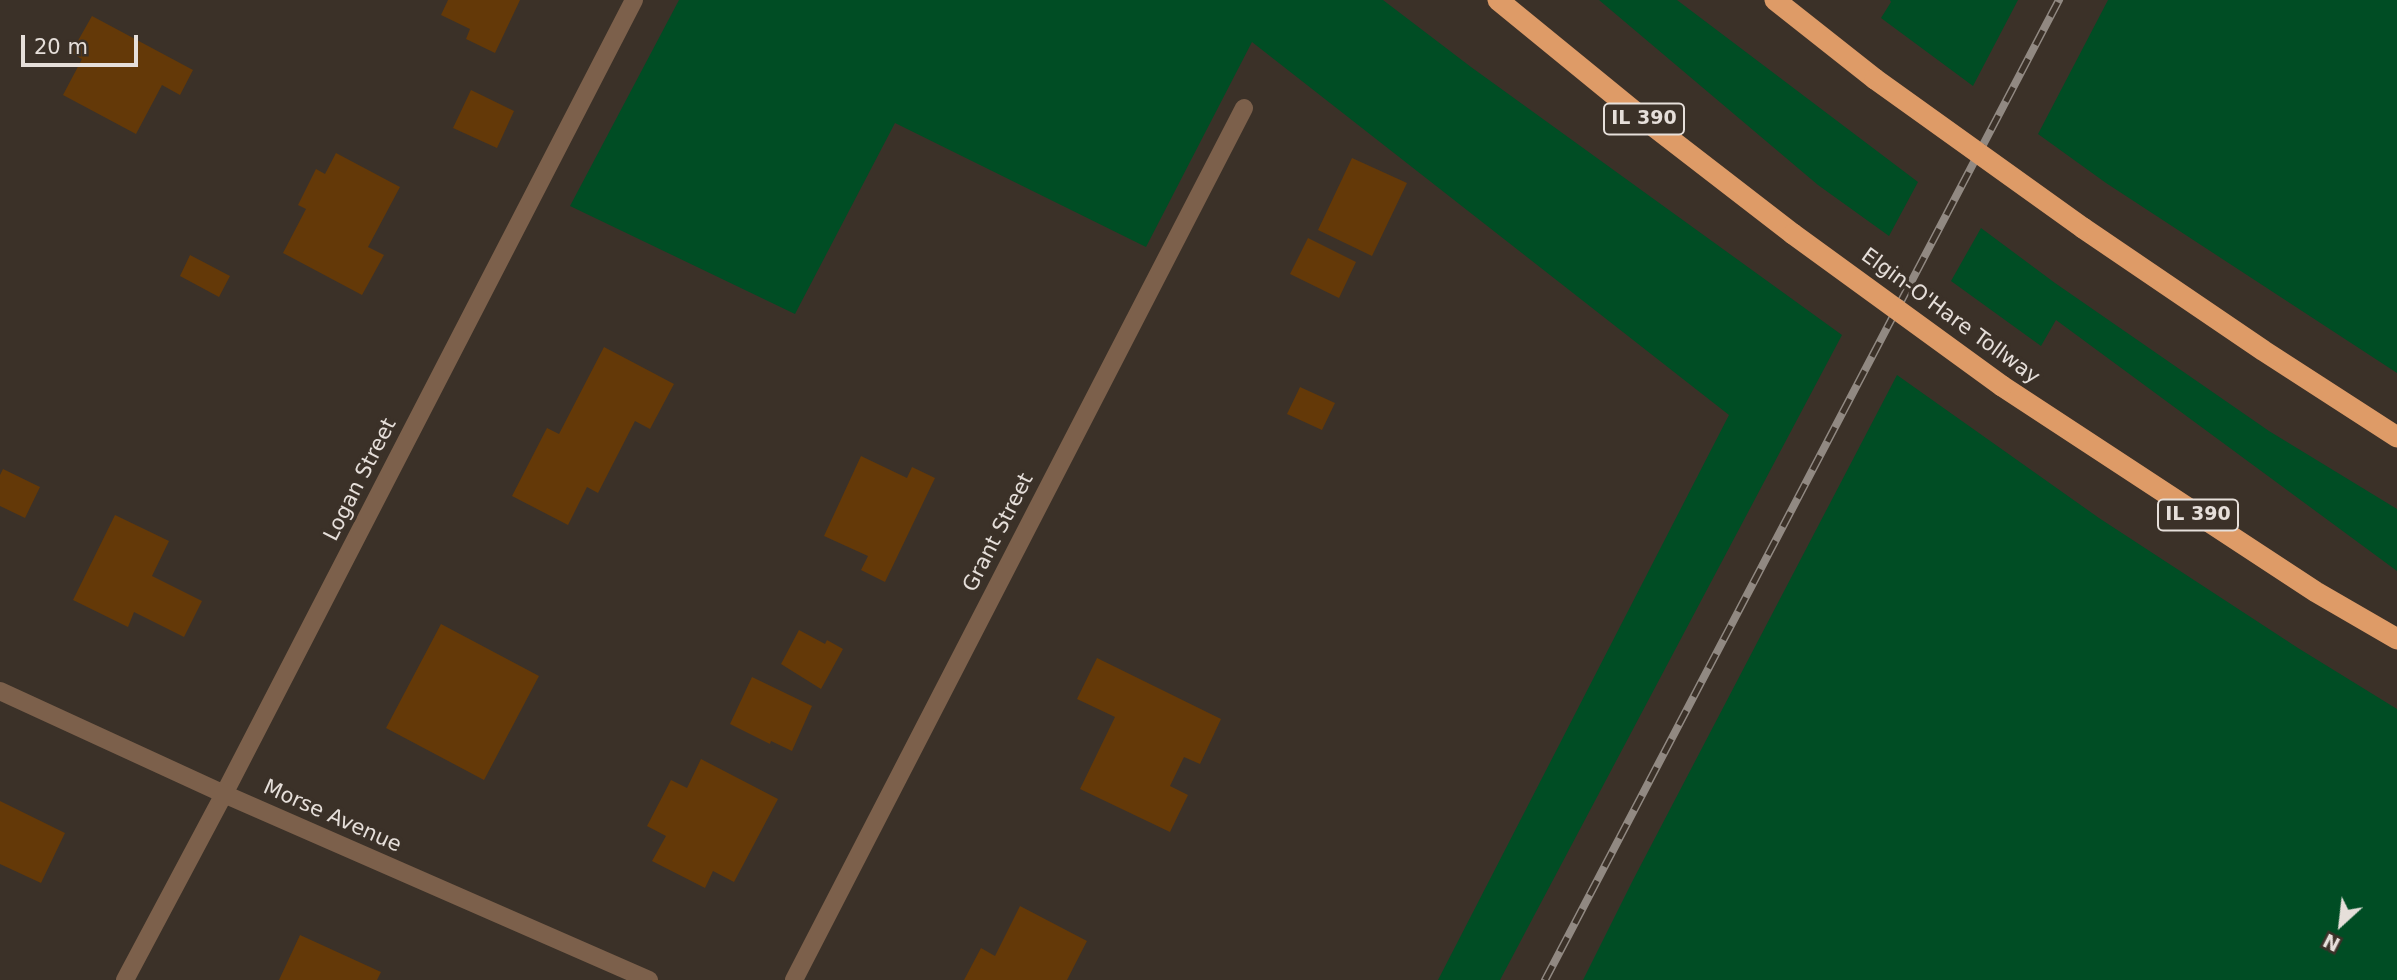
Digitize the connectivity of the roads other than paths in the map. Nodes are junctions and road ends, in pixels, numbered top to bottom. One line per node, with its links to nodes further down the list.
1 (634, 0): 8 (street, Logan Street)
2 (1498, 0): 6 (highway, Elgin-O'Hare Tollway / IL 390, bridge)
3 (1774, 0): 5 (highway, bridge)
4 (1244, 108): 11 (street, Grant Street)
5 (2397, 436)
6 (2397, 639)
7 (0, 691): 8 (street, Morse Avenue)
8 (224, 794): 9 (street, Logan Street); 10 (street, Morse Avenue)
9 (125, 980)
10 (649, 980)
11 (794, 980)

